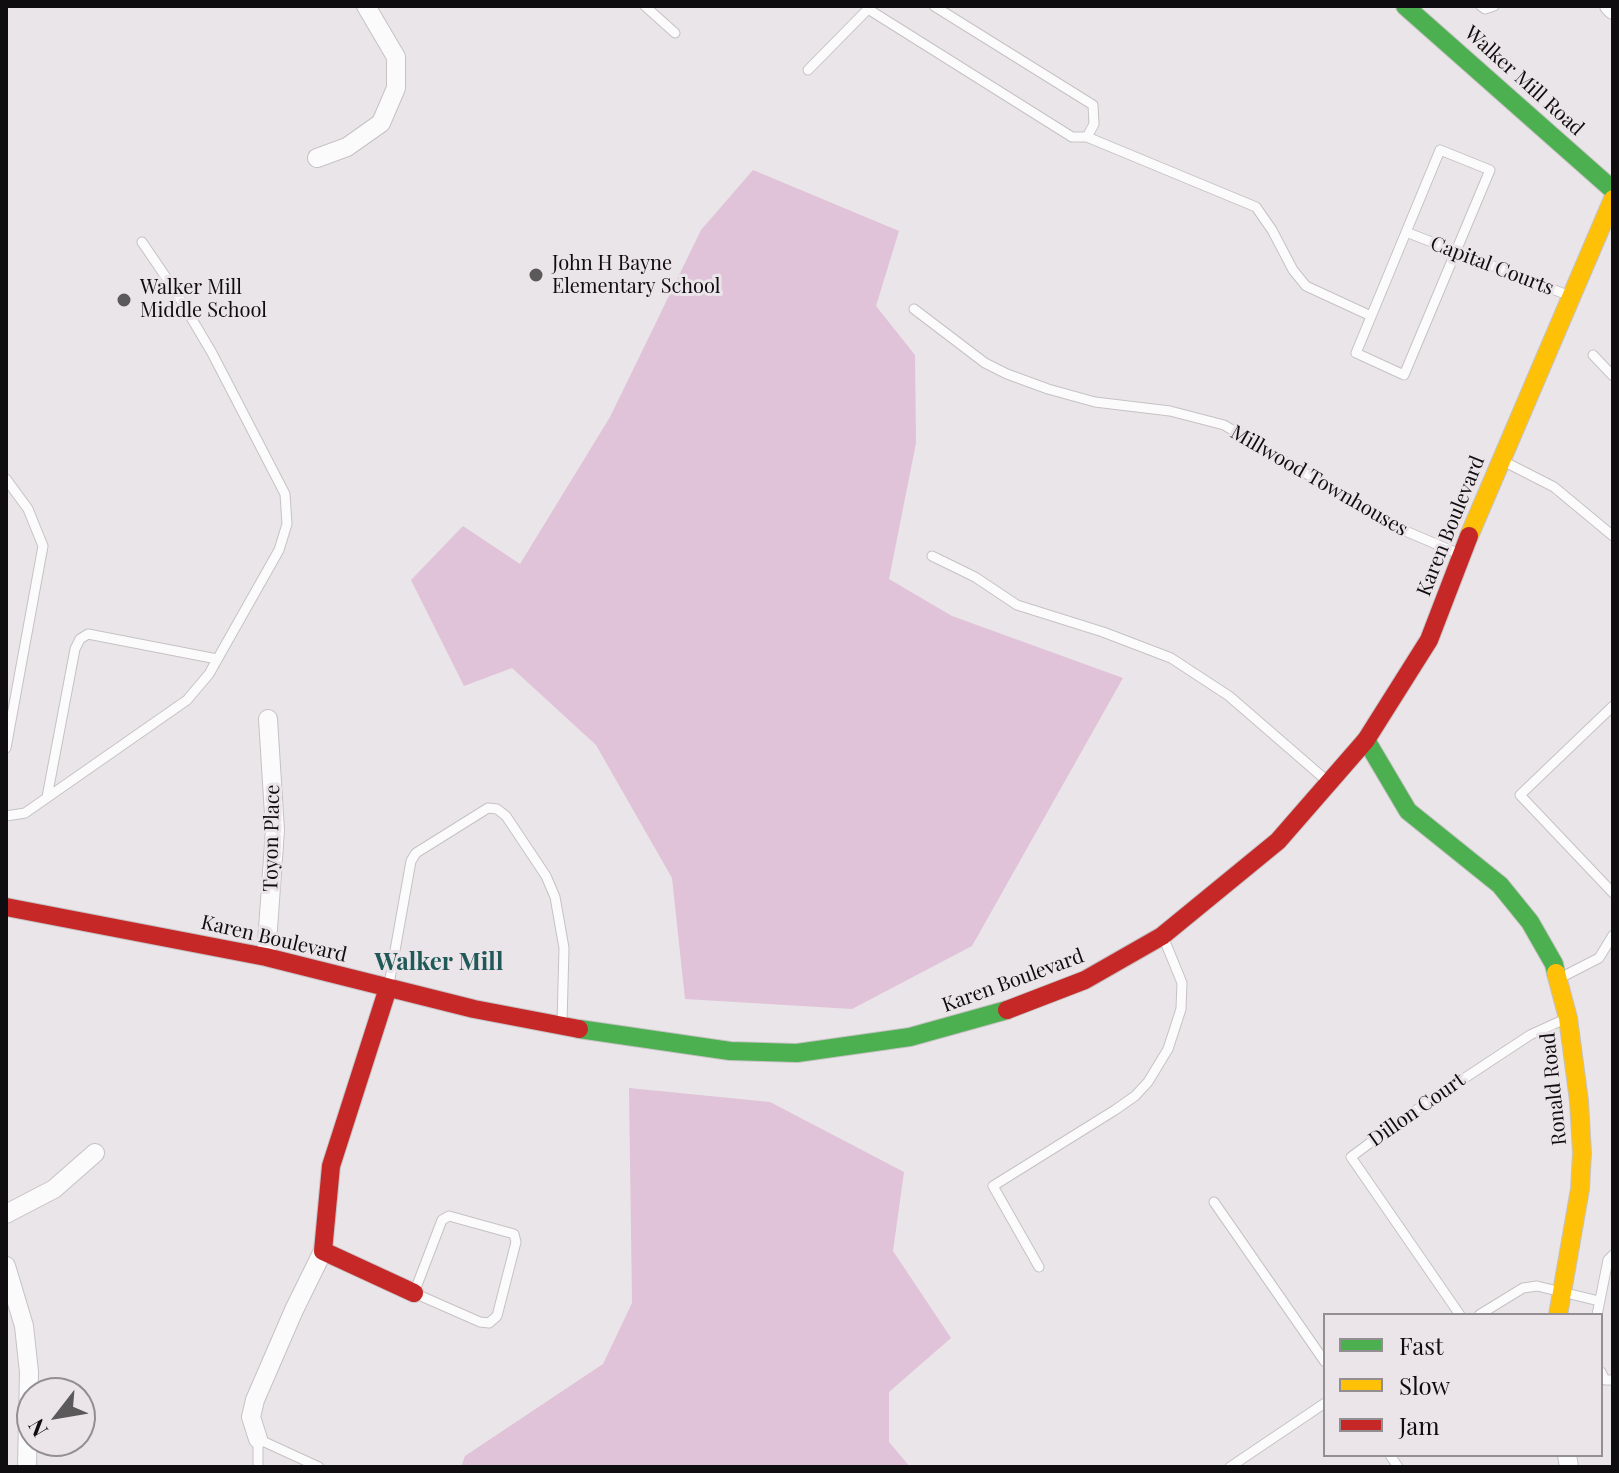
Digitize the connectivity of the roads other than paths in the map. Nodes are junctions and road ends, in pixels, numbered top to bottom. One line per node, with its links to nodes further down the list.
1 (366, 6): 11 (street)
2 (645, 6): 8 (lane)
3 (934, 6): 10 (lane)
4 (1405, 6): 12 (street, Walker Mill Road)
5 (1481, 6): 6 (lane)
6 (1494, 6)
7 (870, 7): 9 (lane); 10 (lane)
8 (675, 33)
9 (808, 70)
10 (1087, 137): 19 (lane)
11 (317, 158)
12 (1613, 190)
13 (1613, 199): 17 (street, Karen Boulevard)
14 (1411, 233): 16 (lane, Capital Courts); 16 (lane); 19 (lane)
15 (142, 242): 27 (lane)
16 (1456, 251): 17 (lane, Capital Courts); 19 (lane)
17 (1570, 296): 22 (street, Karen Boulevard)
18 (914, 309): 25 (lane, Millwood Townhouses)
19 (1371, 316)
20 (1593, 355): 21 (lane)
21 (1613, 376)
22 (1502, 461): 24 (lane); 25 (street, Karen Boulevard)
23 (6, 479): 31 (lane)
24 (1613, 536)
25 (1461, 554): 30 (street, Karen Boulevard)
26 (932, 556): 32 (lane)
27 (217, 659): 33 (lane); 33 (lane)
28 (1613, 706): 35 (lane)
29 (268, 719): 39 (street, Toyon Place)
30 (1366, 740): 32 (street, Karen Boulevard); 40 (street, Ronald Road)
31 (6, 748)
32 (1328, 782): 38 (street, Karen Boulevard)
33 (47, 797): 34 (lane)
34 (6, 816)
35 (1613, 893)
36 (6, 907): 39 (street, Karen Boulevard)
37 (1613, 935): 40 (lane)
38 (1162, 936): 43 (street, Karen Boulevard); 50 (lane)
39 (266, 957): 41 (street, Karen Boulevard)
40 (1559, 979): 42 (street, Ronald Road)
41 (388, 988): 43 (street, Karen Boulevard); 43 (lane); 47 (street)
42 (1568, 1018): 52 (street, Ronald Road); 54 (lane, Dillon Court)
43 (562, 1026)
44 (95, 1153): 46 (street)
45 (1214, 1202): 59 (lane)
46 (6, 1214)
47 (323, 1251): 51 (street); 61 (street)
48 (1613, 1255): 53 (lane)
49 (6, 1266): 58 (street)
50 (1039, 1267)
51 (414, 1293): 51 (lane)
52 (1562, 1293): 53 (lane); 55 (lane); 56 (street, Ronald Road)
53 (1599, 1301): 57 (lane)
54 (1459, 1313)
55 (1482, 1313)
56 (1558, 1313)
57 (1597, 1313)
58 (15, 1327): 62 (street)
59 (1323, 1359)
60 (1323, 1404): 65 (lane)
61 (258, 1439): 63 (lane); 64 (lane)
62 (27, 1467)
63 (258, 1467)
64 (319, 1467)
65 (1230, 1467)

